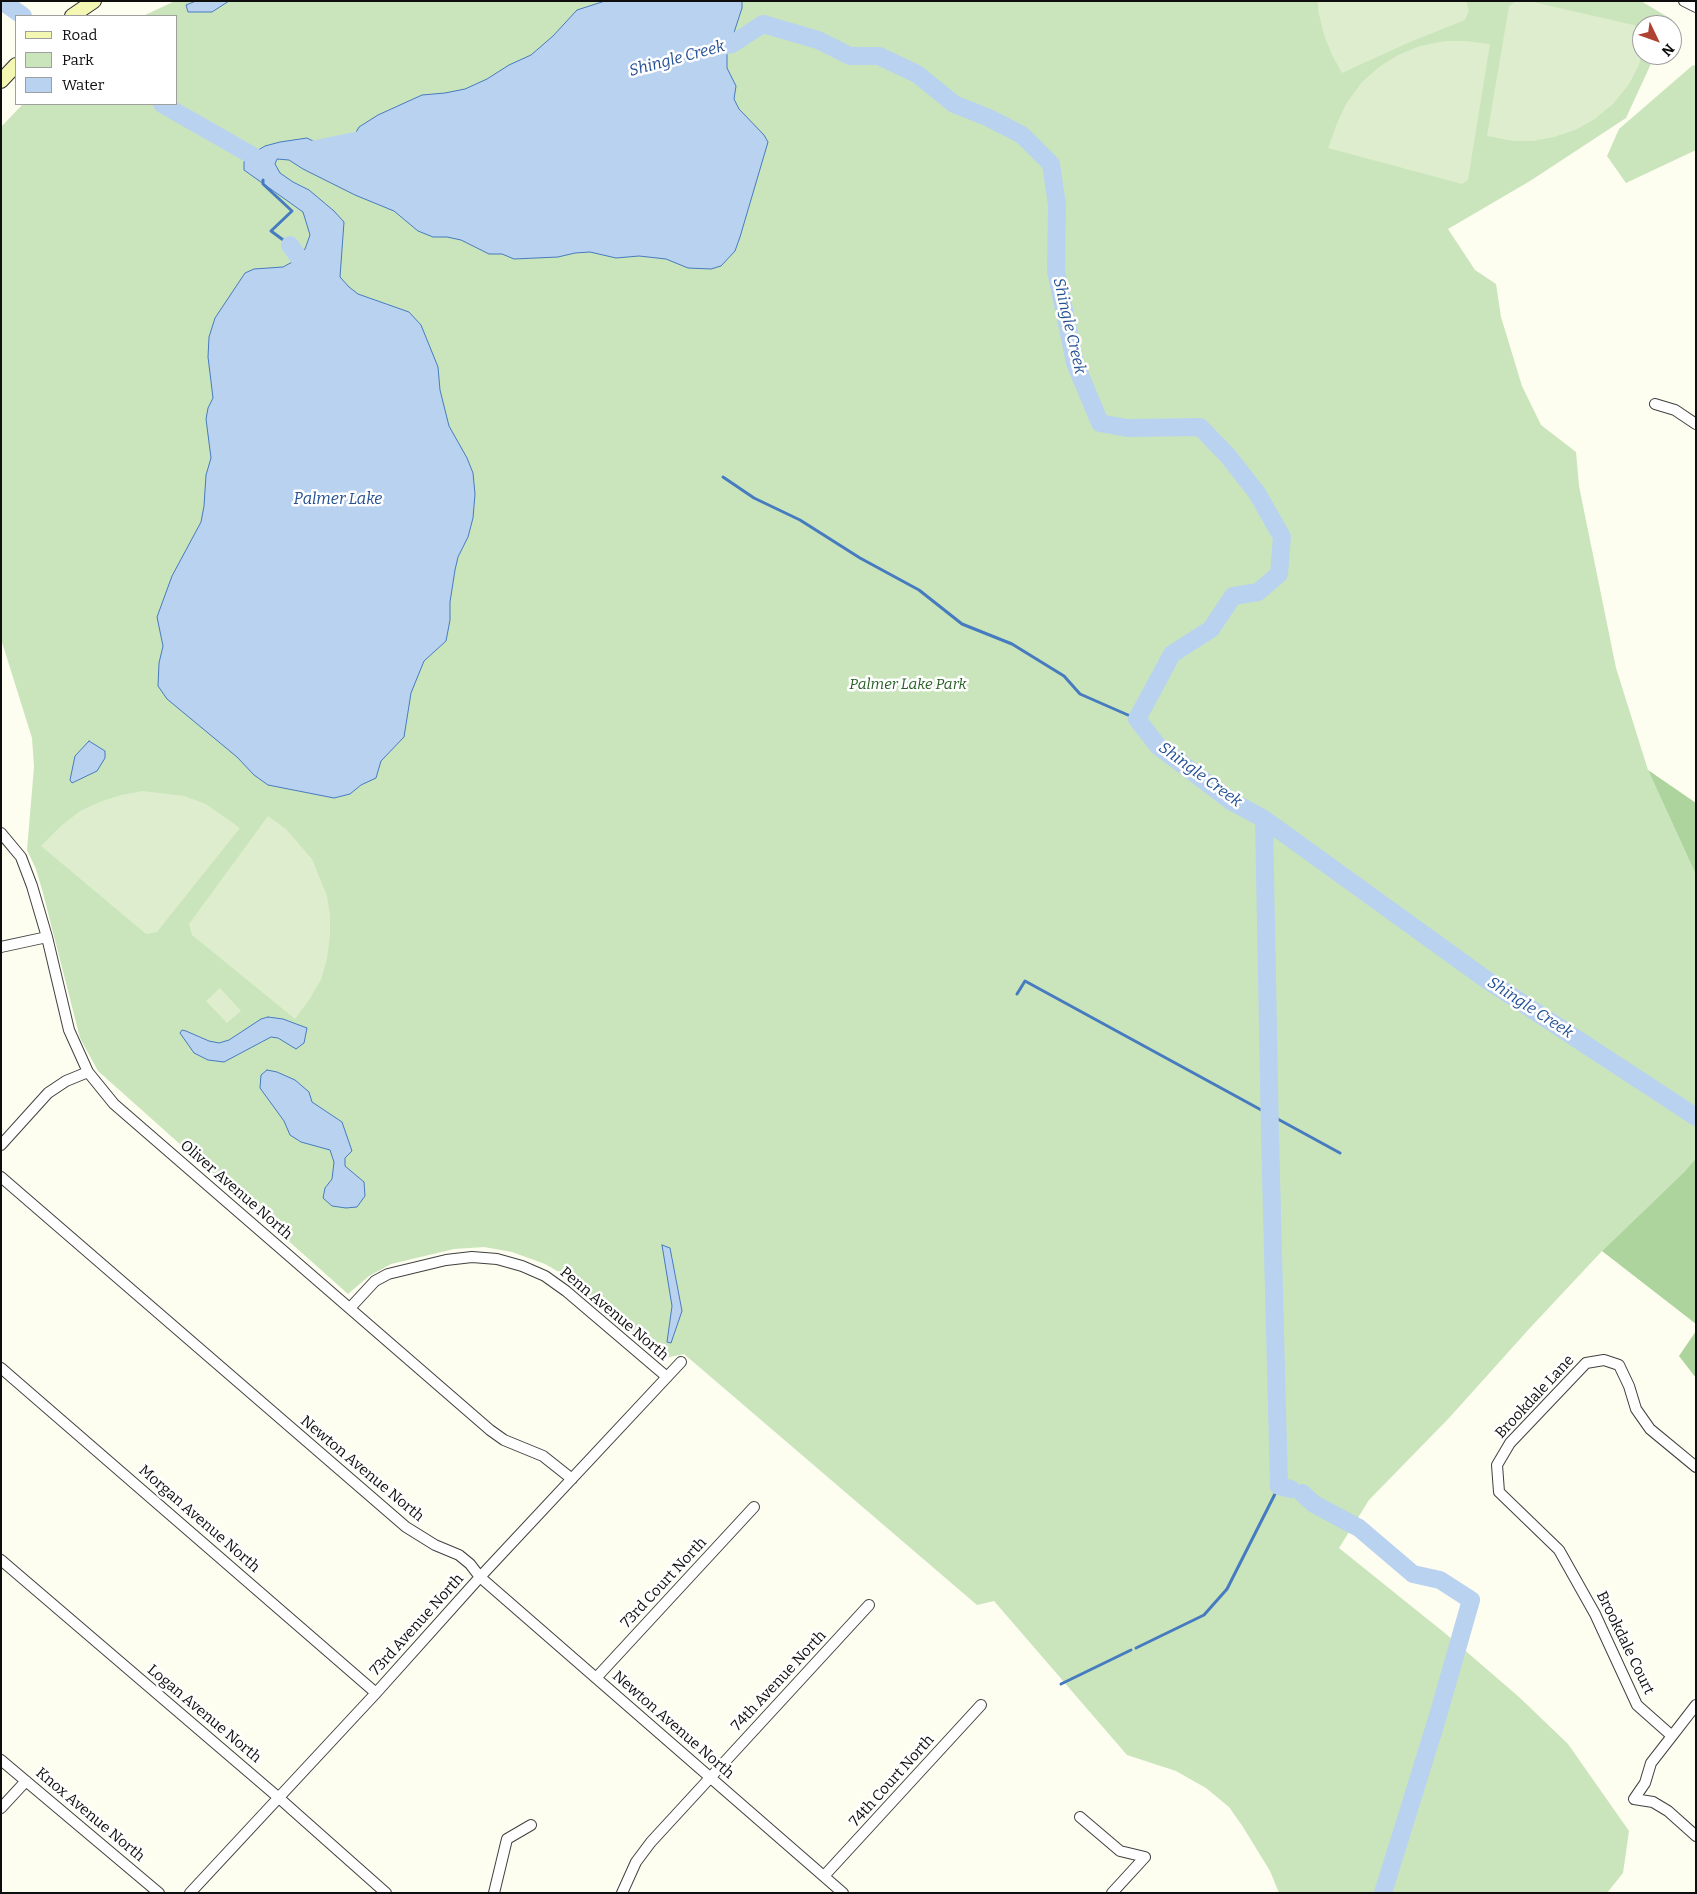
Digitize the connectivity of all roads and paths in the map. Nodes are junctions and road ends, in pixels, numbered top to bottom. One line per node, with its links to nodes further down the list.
1 (94, 1): 4 (street)
2 (1684, 1): 3 (street)
3 (1696, 7)
4 (73, 15)
5 (15, 66): 6 (street)
6 (1, 81)
7 (1655, 404): 8 (street)
8 (1696, 424)
9 (1, 833): 10 (street, Oliver Avenue North)
10 (47, 937): 11 (street); 12 (street, Oliver Avenue North)
11 (1, 948)
12 (88, 1072): 13 (street); 15 (street, Oliver Avenue North)
13 (1, 1145)
14 (1, 1177): 24 (street, Newton Avenue North)
15 (350, 1308): 18 (street, Penn Avenue North); 20 (street, Oliver Avenue North)
16 (681, 1362): 18 (street, 73rd Avenue North)
17 (1, 1368): 27 (street, Morgan Avenue North)
18 (667, 1377): 20 (street, 73rd Avenue North)
19 (1696, 1467): 21 (street, Brookdale Lane)
20 (572, 1479): 24 (street, 73rd Avenue North)
21 (1499, 1492): 30 (street, Brookdale Court)
22 (754, 1507): 26 (street, 73rd Court North)
23 (1, 1560): 34 (street, Logan Avenue North)
24 (480, 1577): 26 (street, Newton Avenue North); 27 (street, 73rd Avenue North)
25 (869, 1605): 32 (street, 74th Avenue North)
26 (596, 1678): 32 (street, Newton Avenue North)
27 (376, 1693): 34 (street, 73rd Avenue North)
28 (1696, 1705): 30 (street)
29 (981, 1706): 39 (street, 74th Court North)
30 (1672, 1736): 38 (street)
31 (1, 1760): 33 (street, Knox Avenue North)
32 (710, 1777): 39 (street, Newton Avenue North); 44 (street, 74th Avenue North)
33 (26, 1781): 35 (street); 40 (street, Knox Avenue North)
34 (279, 1798): 41 (street, 73rd Avenue North); 42 (street, Logan Avenue North)
35 (1, 1808)
36 (1080, 1817): 46 (street)
37 (531, 1825): 43 (street)
38 (1696, 1836)
39 (824, 1876): 45 (street, Newton Avenue North)
40 (159, 1893)
41 (190, 1893)
42 (386, 1893)
43 (494, 1893)
44 (622, 1893)
45 (844, 1893)
46 (1112, 1893)

